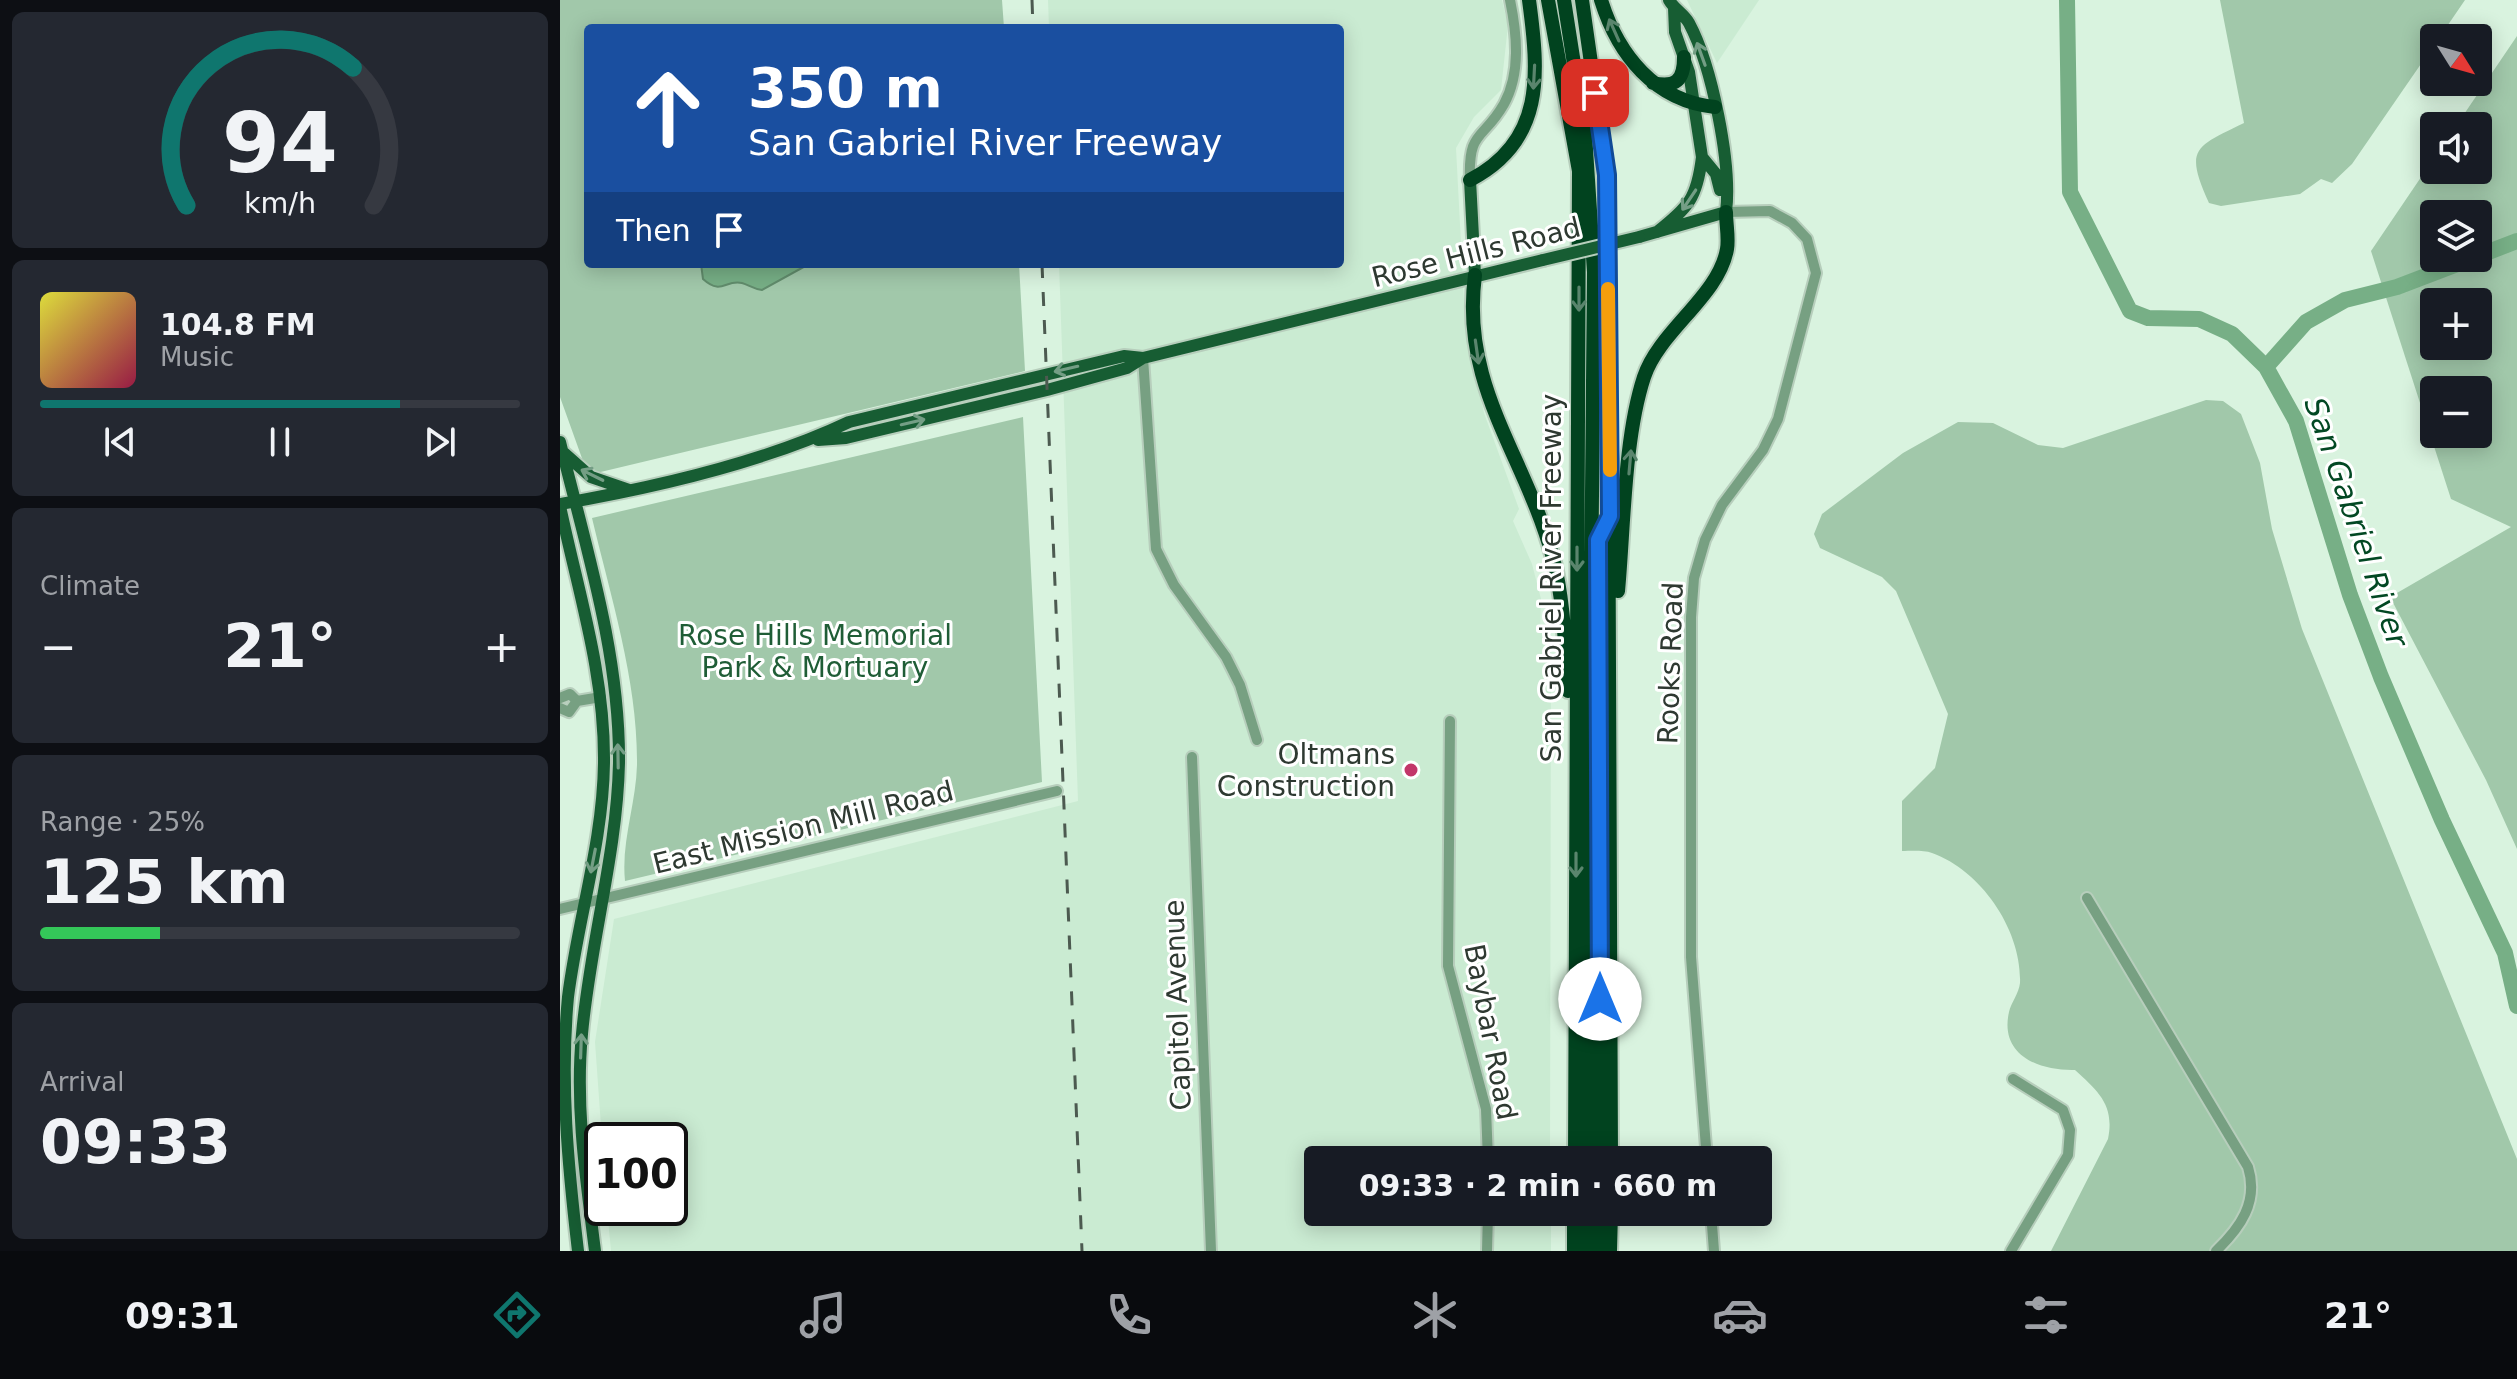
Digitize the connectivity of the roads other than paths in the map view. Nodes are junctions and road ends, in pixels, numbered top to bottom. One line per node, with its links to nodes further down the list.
1 (1510, 0): 13 (street)
2 (1529, 0): 13 (highway, one-way to 13)
3 (1548, 0): 33 (highway, San Gabriel River Freeway, one-way to 33)
4 (1564, 0): 43 (highway)
5 (1601, 0): 9 (highway, one-way to 5)
6 (1581, 2): 22 (highway, San Gabriel River Freeway)
7 (1671, 4): 8 (main road); 11 (main road, one-way to 7)
8 (1684, 57): 9 (highway); 10 (main road)
9 (1653, 83): 10 (highway)
10 (1695, 105): 11 (highway); 12 (main road)
11 (1715, 107): 14 (main road)
12 (1702, 157): 14 (main road); 15 (main road, one-way to 15)
13 (1470, 180): 16 (main road)
14 (1726, 212): 15 (main road, Rose Hills Road); 24 (highway, one-way to 14); 46 (street, Rooks Road)
15 (1657, 232): 16 (main road, Rose Hills Road, bridge)
16 (1475, 275): 17 (main road, Rose Hills Road); 33 (highway, one-way to 33)
17 (1143, 358): 19 (main road, Rose Hills Road); 31 (street)
18 (561, 447): 19 (main road, one-way to 18); 20 (main road)
19 (629, 490): 20 (main road, Rose Hills Road)
20 (575, 502): 21 (main road, Rose Hills Road); 25 (main road)
21 (560, 505): 23 (main road)
22 (1610, 516): 24 (highway, San Gabriel River Freeway); 44 (highway)
23 (586, 614): 25 (main road); 26 (main road)
24 (1610, 679): 45 (highway, San Gabriel River Freeway)
25 (616, 695): 36 (main road, one-way to 25)
26 (601, 697): 28 (street); 37 (main road, one-way to 37)
27 (560, 698): 28 (street)
28 (581, 700): 29 (street)
29 (560, 708)
30 (1450, 721): 41 (street, Baybar Road)
31 (1257, 740)
32 (1192, 757): 57 (street, Capitol Avenue)
33 (1576, 787): 42 (highway, San Gabriel River Freeway, one-way to 42)
34 (1057, 791): 36 (street, East Mission Mill Road)
35 (2087, 898): 65 (street)
36 (601, 901): 37 (street, East Mission Mill Road); 47 (main road, one-way to 36)
37 (583, 905): 38 (street, East Mission Mill Road); 40 (main road)
38 (560, 909)
39 (2013, 1079): 64 (street)
40 (563, 1083): 47 (main road); 55 (main road)
41 (1487, 1146)
42 (1575, 1146)
43 (1586, 1146)
44 (1599, 1146)
45 (1611, 1146)
46 (1706, 1146)
47 (584, 1163)
48 (592, 1226): 56 (main road)
49 (1488, 1226): 58 (street)
50 (1574, 1226): 59 (highway)
51 (1587, 1226): 60 (highway)
52 (1598, 1226): 61 (highway)
53 (1611, 1226): 62 (highway)
54 (1712, 1226): 63 (street)
55 (578, 1251)
56 (595, 1251)
57 (1211, 1251)
58 (1487, 1251)
59 (1574, 1251)
60 (1586, 1251)
61 (1598, 1251)
62 (1610, 1251)
63 (1714, 1251)
64 (2011, 1251)
65 (2216, 1251)

